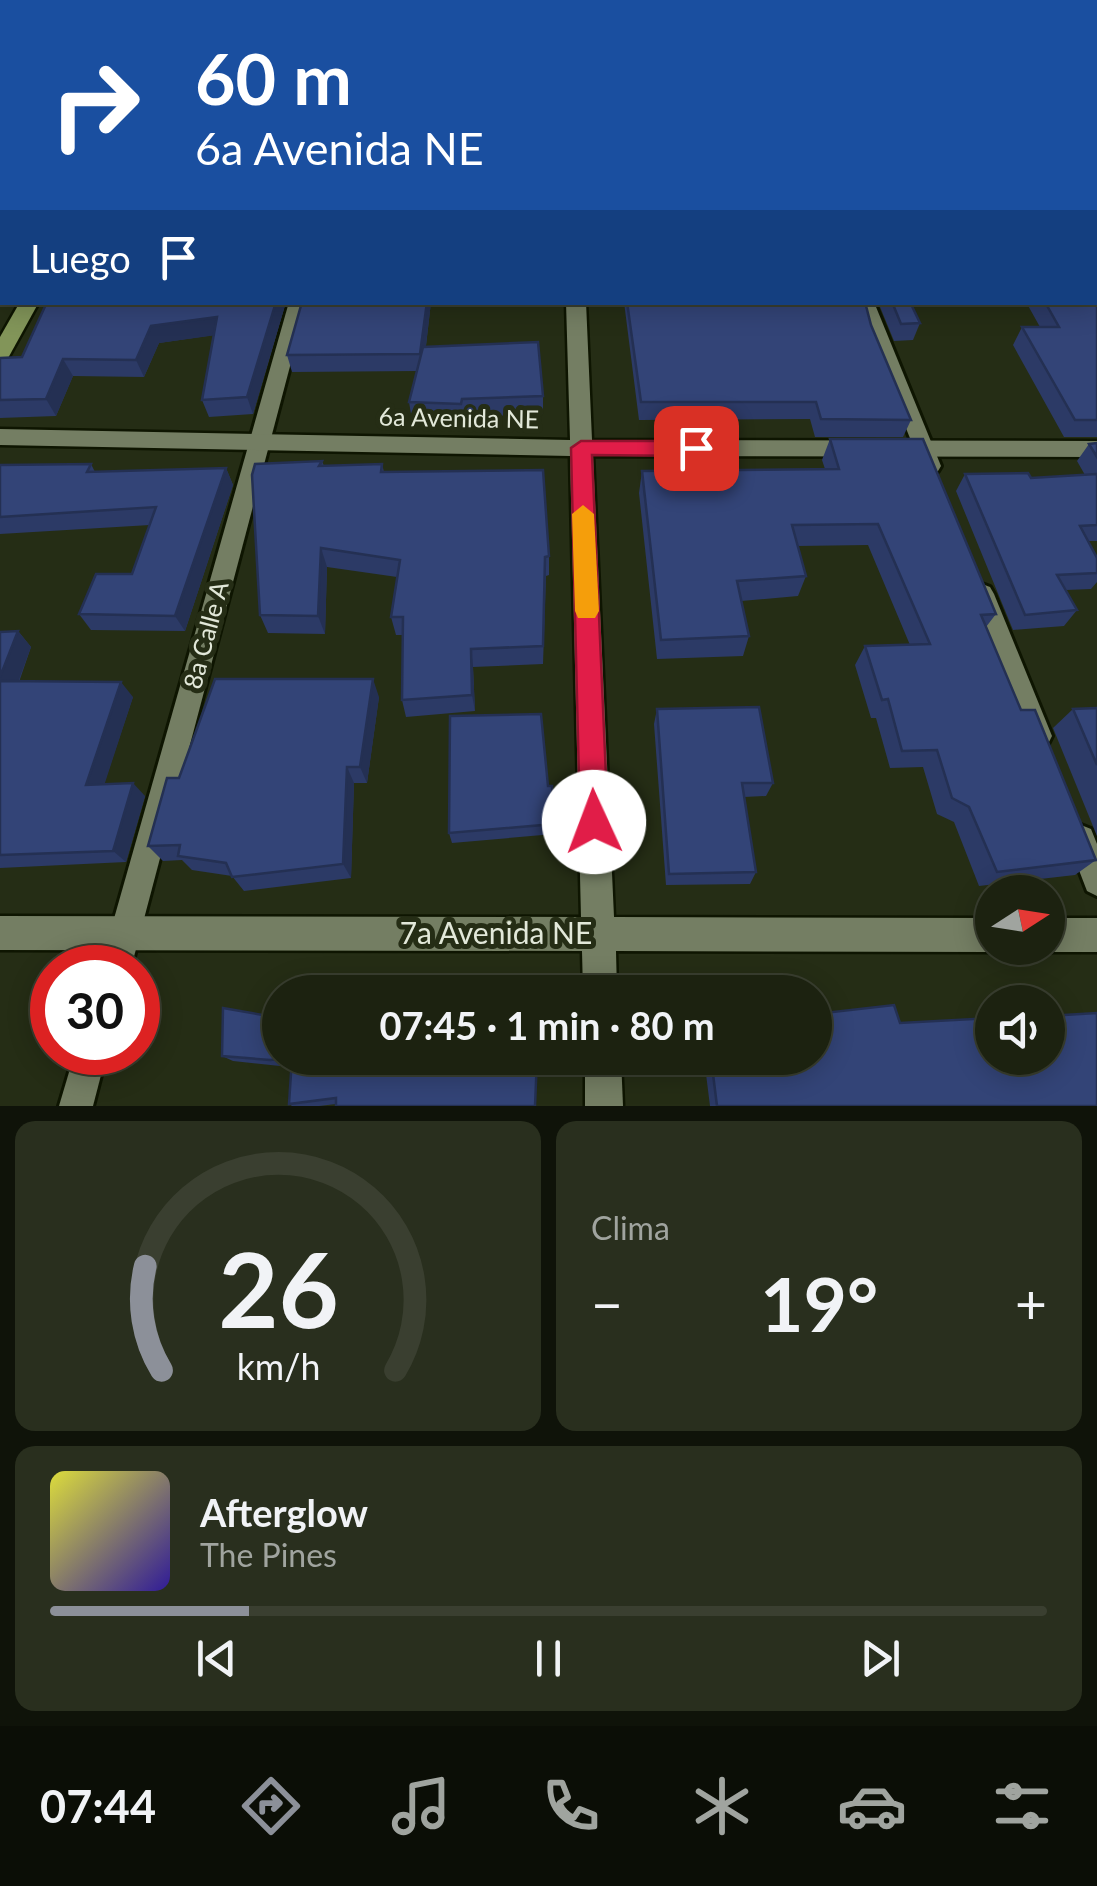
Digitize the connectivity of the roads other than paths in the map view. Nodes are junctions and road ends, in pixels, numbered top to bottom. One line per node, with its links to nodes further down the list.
1 (28, 305): 5 (street)
2 (297, 305): 7 (lane, 8a Calle A)
3 (576, 305): 8 (street)
4 (866, 305): 9 (lane)
5 (0, 355)
6 (0, 437): 7 (street, 6a Avenida NE)
7 (260, 443): 8 (street, 6a Avenida NE); 17 (lane, 8a Calle A)
8 (581, 448): 9 (street, 6a Avenida NE); 18 (street)
9 (924, 450): 10 (street, 6a Avenida NE); 11 (lane)
10 (1097, 450)
11 (939, 486)
12 (975, 576): 13 (lane)
13 (1047, 755)
14 (1068, 809): 15 (lane)
15 (1097, 880)
16 (0, 933): 17 (street, 7a Avenida NE)
17 (124, 934): 18 (street, 7a Avenida NE); 22 (lane, 8a Calle A)
18 (598, 934): 19 (street, 7a Avenida NE); 23 (street)
19 (975, 935)
20 (1065, 935): 21 (street)
21 (1097, 936)
22 (121, 945)
23 (599, 975)
24 (85, 1075): 26 (lane)
25 (603, 1075): 27 (street)
26 (76, 1106)
27 (604, 1106)

